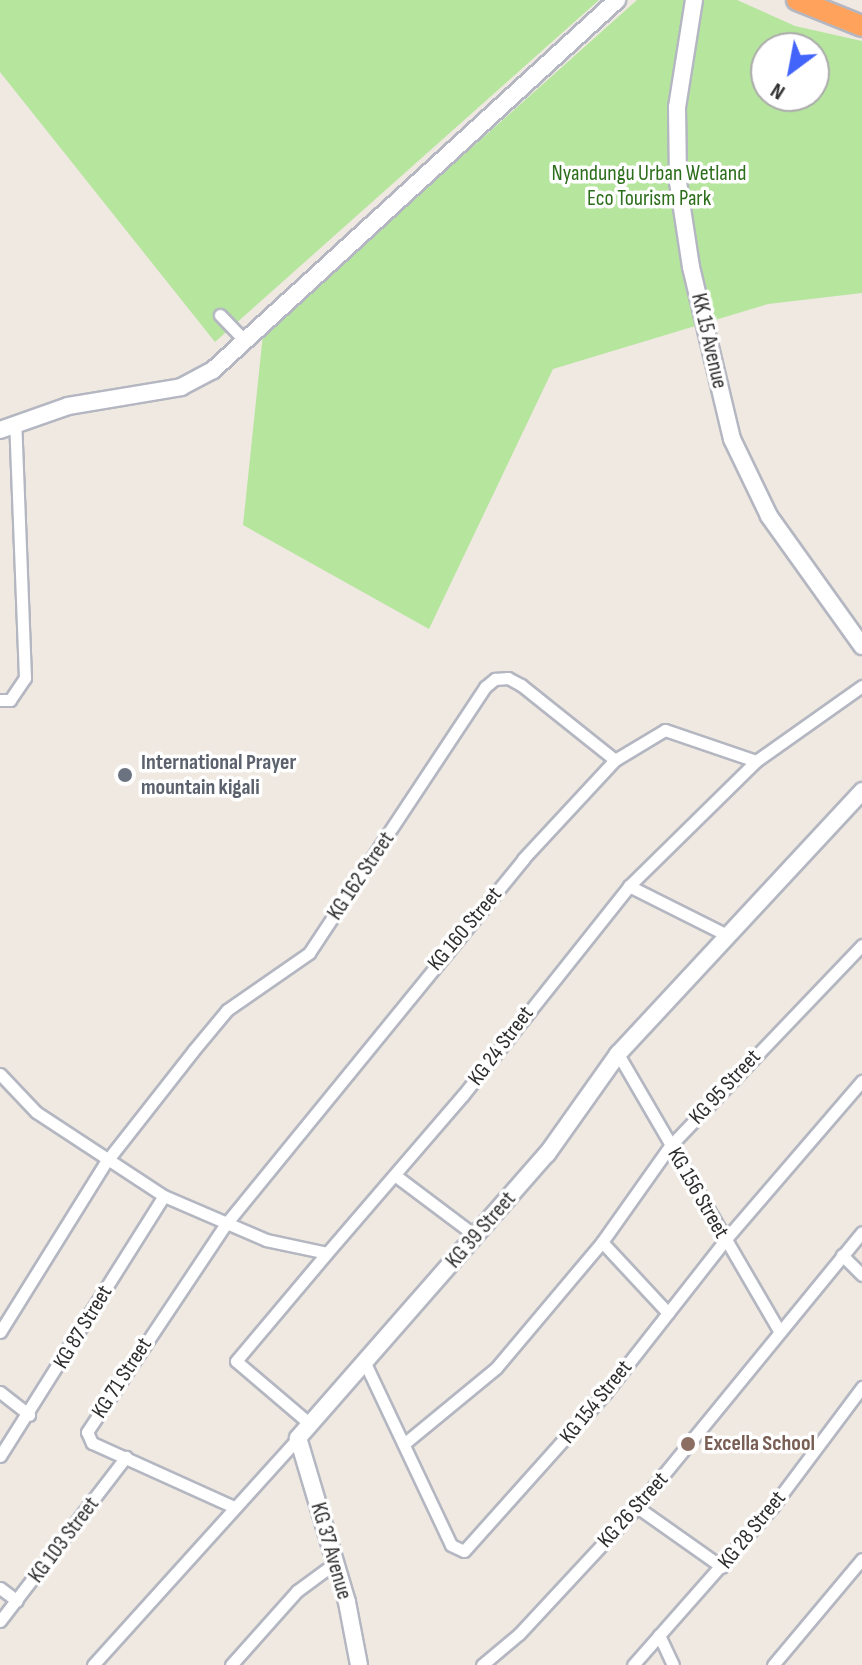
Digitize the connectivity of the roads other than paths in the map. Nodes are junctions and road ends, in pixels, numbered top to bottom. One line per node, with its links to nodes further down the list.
1 (617, 0): 6 (street)
2 (694, 0): 8 (street, KK 15 Avenue)
3 (797, 0): 4 (highway)
4 (862, 26)
5 (220, 315): 6 (street)
6 (242, 338): 7 (street)
7 (7, 426): 10 (street)
8 (862, 646)
9 (862, 686): 12 (street, KG 24 Street)
10 (0, 700)
11 (615, 760): 12 (street, KG 160 Street); 21 (street, KG 162 Street); 24 (street, KG 160 Street)
12 (756, 761): 14 (street, KG 24 Street)
13 (861, 796): 15 (street, KG 39 Street)
14 (629, 886): 15 (street); 22 (street, KG 24 Street)
15 (727, 935): 17 (street, KG 39 Street)
16 (862, 945): 20 (street, KG 95 Street)
17 (618, 1054): 20 (street, KG 156 Street); 26 (street, KG 39 Street)
18 (0, 1074): 21 (street)
19 (862, 1081): 27 (street, KG 154 Street)
20 (670, 1146): 27 (street, KG 156 Street); 28 (street, KG 95 Street)
21 (106, 1162): 23 (street); 34 (street)
22 (396, 1176): 26 (street); 29 (street, KG 24 Street)
23 (164, 1196): 24 (street); 38 (street, KG 87 Street)
24 (225, 1225): 29 (street); 43 (street, KG 71 Street)
25 (862, 1232): 30 (street, KG 26 Street)
26 (476, 1236): 35 (street, KG 39 Street)
27 (725, 1240): 32 (street, KG 154 Street); 33 (street, KG 156 Street)
28 (602, 1242): 32 (street); 41 (street, KG 95 Street)
29 (327, 1253): 39 (street, KG 24 Street)
30 (842, 1255): 31 (street); 33 (street, KG 26 Street)
31 (862, 1275)
32 (668, 1313): 41 (street, KG 154 Street)
33 (779, 1331): 45 (street, KG 26 Street)
34 (0, 1332)
35 (365, 1363): 39 (street, KG 39 Street); 41 (street, KG 154 Street)
36 (0, 1392): 38 (street)
37 (860, 1393): 48 (street, KG 28 Street)
38 (29, 1415): 42 (street, KG 87 Street)
39 (310, 1424): 40 (street, KG 39 Street)
40 (298, 1438): 44 (street, KG 39 Street); 47 (street, KG 37 Avenue)
41 (405, 1443)
42 (0, 1456)
43 (126, 1457): 44 (street, KG 71 Street); 50 (street, KG 103 Street)
44 (234, 1507): 53 (street, KG 39 Street)
45 (637, 1507): 48 (street); 56 (street, KG 26 Street)
46 (862, 1559): 59 (street)
47 (335, 1563): 54 (street); 55 (street, KG 37 Avenue)
48 (722, 1567): 52 (street, KG 28 Street)
49 (0, 1588): 50 (street)
50 (17, 1601): 51 (street, KG 103 Street)
51 (0, 1621)
52 (659, 1635): 57 (street, KG 28 Street); 58 (street)
53 (93, 1665)
54 (231, 1665)
55 (359, 1665)
56 (482, 1665)
57 (633, 1665)
58 (673, 1665)
59 (773, 1665)

